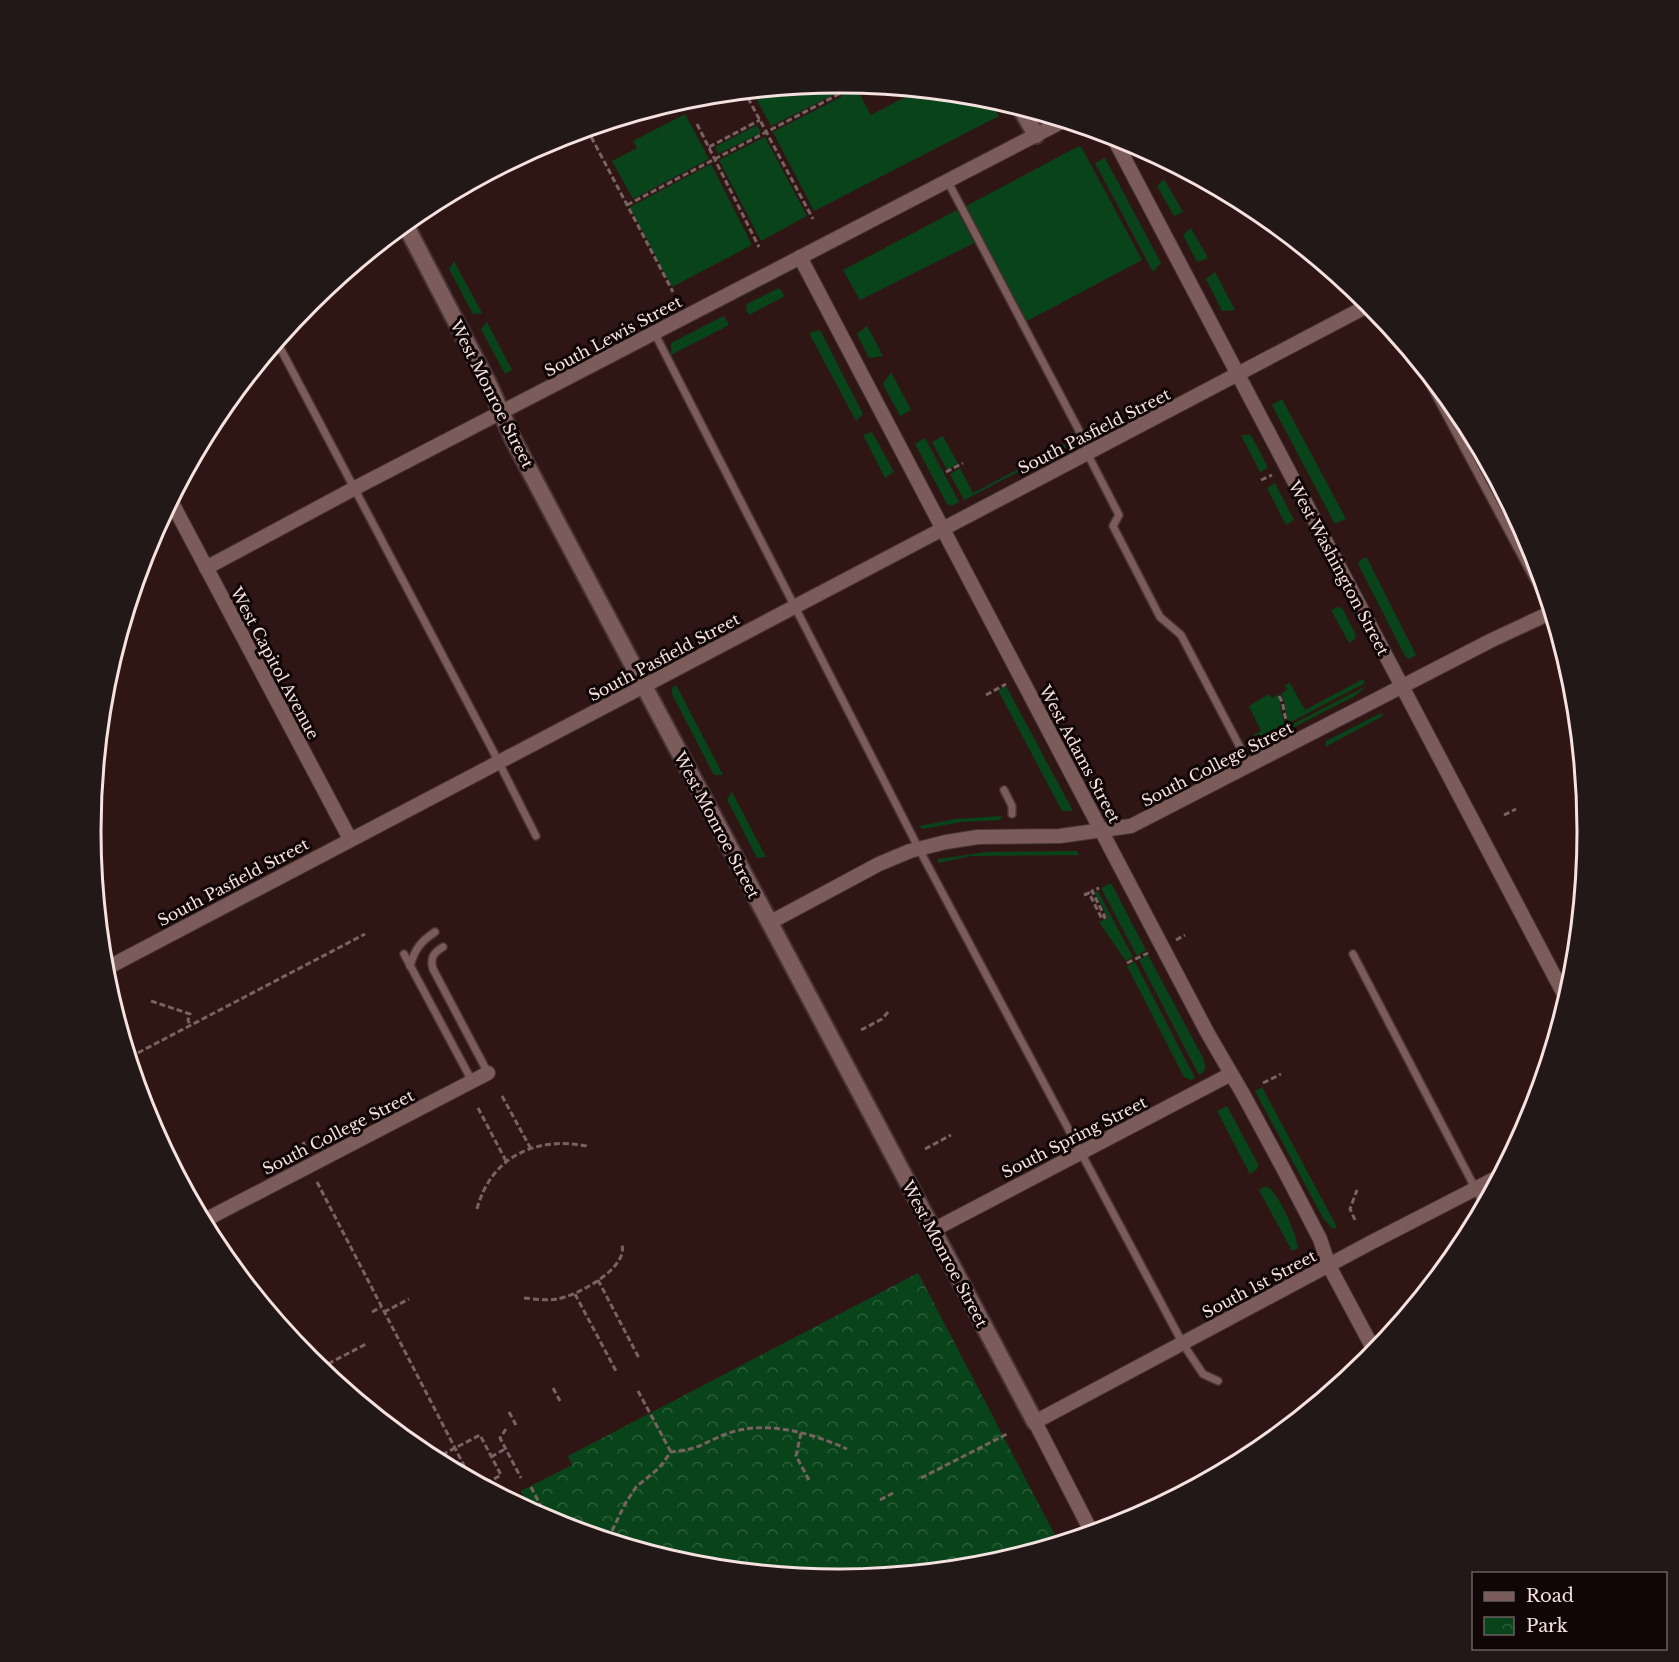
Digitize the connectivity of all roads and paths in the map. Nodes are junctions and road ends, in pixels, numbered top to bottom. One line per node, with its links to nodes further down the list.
1 (839, 93): 7 (path)
2 (748, 98): 4 (path)
3 (1025, 117): 8 (street)
4 (760, 120): 7 (path); 10 (path)
5 (697, 124): 10 (path)
6 (1054, 125): 8 (street, South Lewis Street)
7 (766, 132): 12 (path); 15 (path)
8 (1035, 135): 13 (street, South Lewis Street)
9 (591, 136): 14 (path)
10 (709, 147): 12 (path)
11 (1119, 148): 23 (street, West Washington Street)
12 (715, 159): 14 (path); 17 (path)
13 (947, 180): 18 (street, South Lewis Street); 26 (lane)
14 (627, 205): 19 (path)
15 (813, 219)
16 (409, 232): 25 (street, West Monroe Street)
17 (759, 247)
18 (800, 257): 21 (street, South Lewis Street); 33 (street, West Adams Street)
19 (673, 292)
20 (1361, 309): 23 (street, South Pasfield Street)
21 (654, 332): 25 (street, South Lewis Street); 36 (lane)
22 (281, 349): 31 (lane)
23 (1238, 374): 26 (street, South Pasfield Street); 40 (street, West Washington Street)
24 (1440, 403): 34 (lane)
25 (502, 412): 31 (street, South Lewis Street); 39 (street, West Monroe Street)
26 (1087, 453): 33 (street, South Pasfield Street); 45 (lane)
27 (963, 463): 28 (path)
28 (946, 472)
29 (1272, 474): 30 (path)
30 (1261, 480)
31 (355, 488): 35 (street, South Lewis Street); 44 (lane)
32 (176, 510): 35 (street, West Capitol Avenue)
33 (943, 528): 36 (street, South Pasfield Street); 50 (street, West Adams Street)
34 (1527, 566)
35 (206, 568): 52 (street, West Capitol Avenue)
36 (794, 607): 39 (street, South Pasfield Street); 53 (lane)
37 (1544, 614): 40 (street, South College Street)
38 (1006, 684): 41 (path)
39 (644, 686): 44 (street, South Pasfield Street); 56 (street, West Monroe Street)
40 (1401, 688): 45 (street, South College Street); 68 (street, West Washington Street)
41 (986, 695)
42 (1280, 696): 43 (path)
43 (1288, 725)
44 (498, 761): 51 (lane); 52 (street, South Pasfield Street)
45 (1250, 766): 50 (street, South College Street)
46 (1004, 790): 48 (lane)
47 (1516, 808): 49 (path)
48 (1012, 814)
49 (1504, 815)
50 (1102, 831): 53 (street, South College Street); 75 (street, West Adams Street)
51 (536, 836)
52 (350, 839): 66 (street, South Pasfield Street)
53 (919, 849): 56 (street, South College Street); 86 (lane)
54 (1099, 888): 55 (path)
55 (1084, 895)
56 (770, 923): 97 (street, West Monroe Street)
57 (435, 932): 67 (lane)
58 (365, 934): 71 (path)
59 (1185, 935): 60 (path)
60 (1176, 940)
61 (443, 947): 74 (lane)
62 (1148, 953): 65 (path)
63 (404, 954): 67 (lane)
64 (1353, 954): 91 (lane)
65 (1127, 963)
66 (114, 964)
67 (410, 966): 77 (lane)
68 (1560, 987)
69 (151, 1001): 71 (path)
70 (889, 1011): 72 (path)
71 (190, 1025): 73 (path)
72 (861, 1030)
73 (137, 1053)
74 (488, 1073): 77 (street, South College Street)
75 (1232, 1074): 86 (street, South Spring Street); 99 (street, West Adams Street)
76 (1281, 1074): 78 (path)
77 (472, 1081): 95 (street, South College Street)
78 (1263, 1083)
79 (502, 1096): 83 (path)
80 (478, 1108): 88 (path)
81 (951, 1135): 85 (path)
82 (303, 1142): 87 (path)
83 (531, 1149): 84 (path); 88 (path)
84 (588, 1149)
85 (925, 1149)
86 (1081, 1152): 97 (street, South Spring Street); 109 (lane)
87 (308, 1153)
88 (507, 1161): 94 (path)
89 (317, 1182): 104 (path)
90 (1488, 1182): 91 (street, South 1st Street)
91 (1475, 1189): 93 (lane); 99 (street, South 1st Street)
92 (1357, 1190): 96 (path)
93 (1480, 1198)
94 (477, 1209)
95 (211, 1217)
96 (1355, 1220)
97 (933, 1230): 118 (street, West Monroe Street)
98 (622, 1245): 100 (path)
99 (1329, 1266): 108 (street, West Adams Street); 109 (street, South 1st Street)
100 (598, 1280): 101 (path); 110 (path)
101 (575, 1294): 102 (path); 112 (path)
102 (524, 1298)
103 (409, 1299): 106 (path)
104 (381, 1307): 105 (path); 106 (path)
105 (372, 1312)
106 (384, 1312): 123 (path)
107 (368, 1343): 111 (path)
108 (1370, 1343)
109 (1183, 1344): 113 (lane); 118 (street, South 1st Street)
110 (639, 1358)
111 (329, 1363)
112 (616, 1371)
113 (1218, 1381)
114 (553, 1388): 116 (path)
115 (638, 1391): 126 (path)
116 (560, 1401)
117 (509, 1412): 119 (path)
118 (1035, 1422): 138 (street)
119 (516, 1425)
120 (506, 1429): 124 (path)
121 (801, 1433): 125 (path); 126 (path); 132 (path)
122 (1007, 1434): 131 (path)
123 (455, 1448): 127 (path); 128 (path); 129 (path)
124 (506, 1449): 128 (path); 130 (path)
125 (846, 1449)
126 (671, 1452): 139 (path)
127 (444, 1454)
128 (491, 1456): 133 (path)
129 (465, 1467)
130 (521, 1478)
131 (921, 1478)
132 (809, 1480)
133 (490, 1481)
134 (531, 1487): 137 (path)
135 (893, 1493): 136 (path)
136 (880, 1500)
137 (541, 1506)
138 (1088, 1526)
139 (611, 1533)

